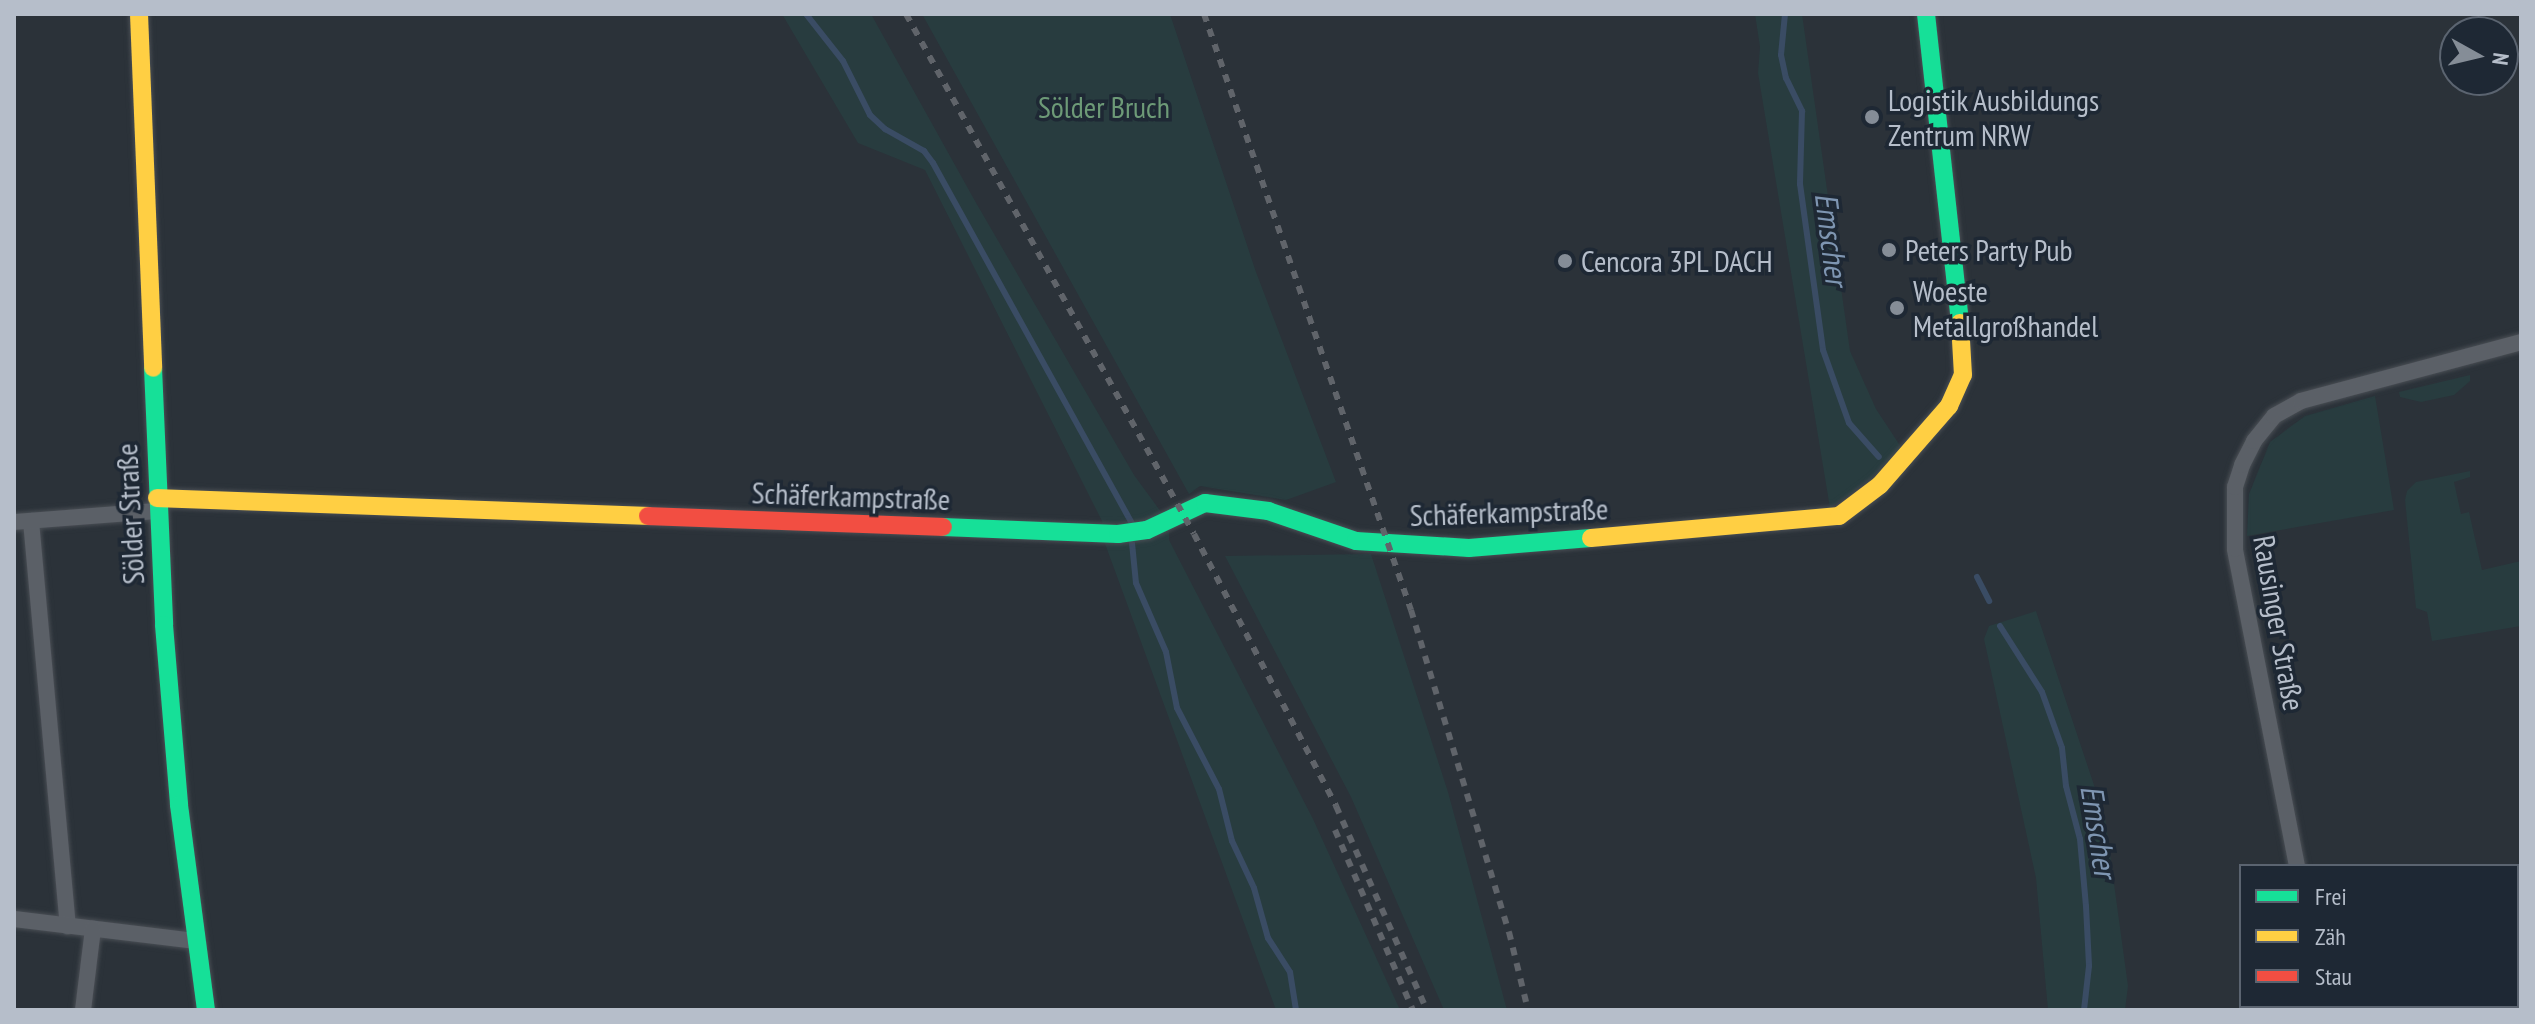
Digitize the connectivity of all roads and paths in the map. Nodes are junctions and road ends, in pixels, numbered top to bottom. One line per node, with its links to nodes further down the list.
1 (139, 14): 4 (street, Sölder Straße)
2 (1926, 14): 4 (street, Schäferkampstraße)
3 (2521, 342): 6 (street, Rausinger Straße)
4 (158, 504): 5 (street); 10 (street, Sölder Straße)
5 (23, 521): 8 (street)
6 (2297, 864)
7 (14, 919): 8 (street)
8 (68, 926): 9 (street)
9 (93, 929): 10 (street); 11 (street)
10 (195, 941): 12 (street, Sölder Straße)
11 (83, 1010)
12 (206, 1010)

